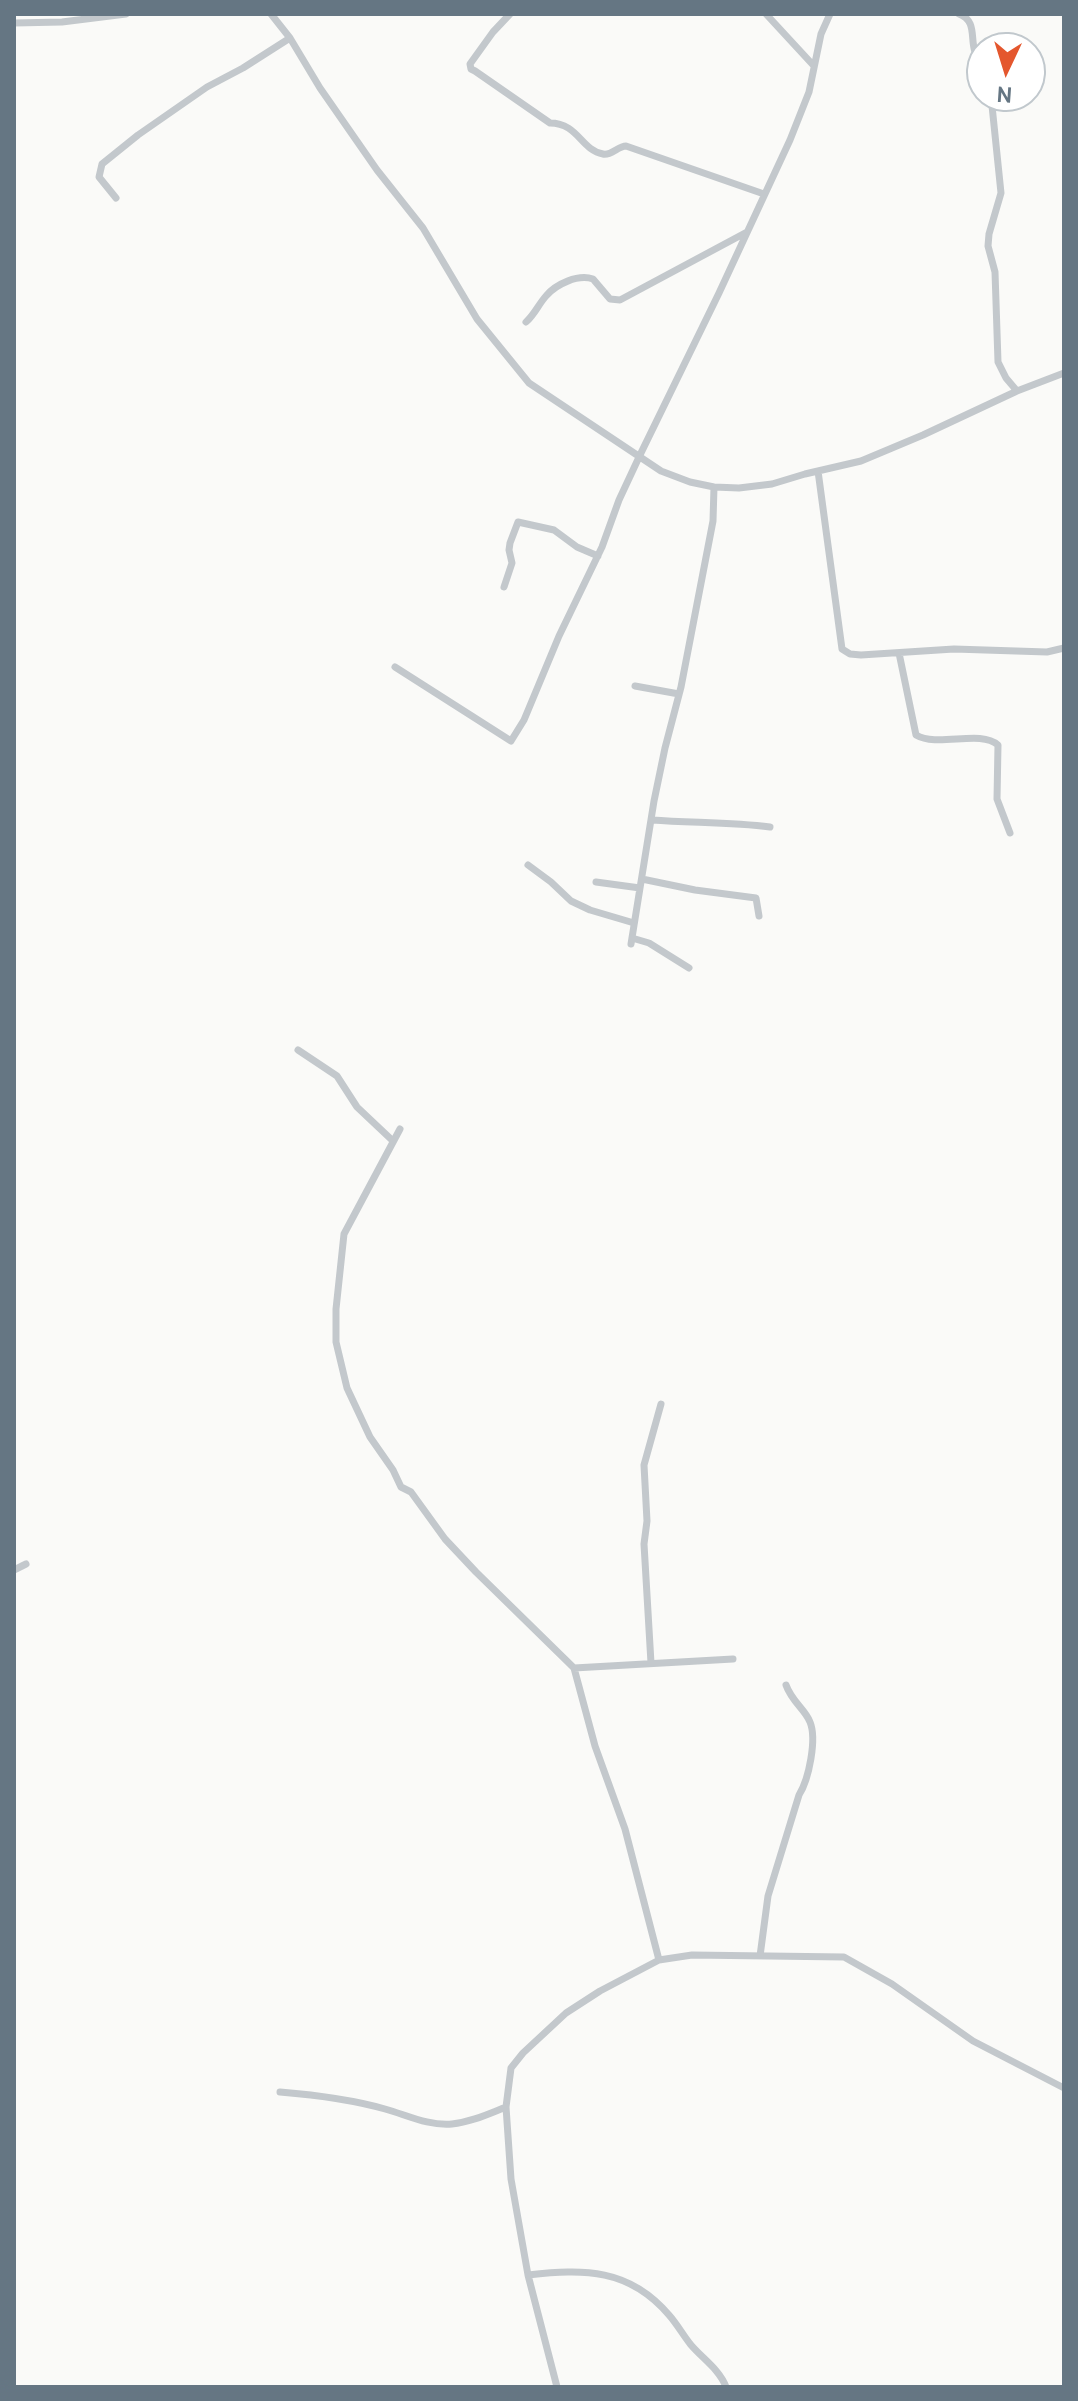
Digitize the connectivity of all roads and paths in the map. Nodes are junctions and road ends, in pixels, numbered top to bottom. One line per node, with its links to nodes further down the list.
1 (126, 14): 7 (street)
2 (271, 14): 9 (street)
3 (510, 14): 12 (street)
4 (766, 14): 10 (street)
5 (830, 14): 10 (street)
6 (959, 14): 8 (street)
7 (14, 23)
8 (971, 32)
9 (290, 38): 13 (street); 18 (street)
10 (814, 66): 12 (street)
11 (993, 112): 17 (street)
12 (764, 194): 14 (street)
13 (116, 198)
14 (749, 231): 15 (street); 18 (street)
15 (526, 322)
16 (1064, 373): 17 (street)
17 (1017, 391): 19 (street)
18 (640, 455): 20 (street); 21 (street)
19 (818, 471): 20 (street); 24 (street)
20 (714, 487): 27 (street)
21 (598, 556): 22 (street); 25 (street)
22 (504, 587)
23 (1064, 648): 24 (street)
24 (899, 653): 30 (street)
25 (395, 667)
26 (635, 686): 27 (street)
27 (679, 694): 28 (street)
28 (652, 820): 29 (street); 32 (street)
29 (770, 827)
30 (1010, 833)
31 (528, 865): 36 (street)
32 (642, 879): 34 (street); 35 (street)
33 (596, 882): 34 (street)
34 (640, 888): 36 (street)
35 (759, 916)
36 (634, 923): 37 (street)
37 (689, 968)
38 (298, 1050): 40 (street)
39 (400, 1129): 40 (street)
40 (393, 1141): 46 (street)
41 (661, 1404): 45 (street)
42 (26, 1564): 43 (street)
43 (14, 1570)
44 (733, 1659): 45 (street)
45 (651, 1663): 46 (street)
46 (574, 1668): 49 (street)
47 (786, 1685): 48 (street)
48 (760, 1956): 49 (street); 50 (street)
49 (659, 1960): 52 (street)
50 (1064, 2088)
51 (280, 2092): 52 (street)
52 (506, 2107): 53 (street)
53 (528, 2275): 54 (street); 55 (street)
54 (557, 2387)
55 (726, 2387)

